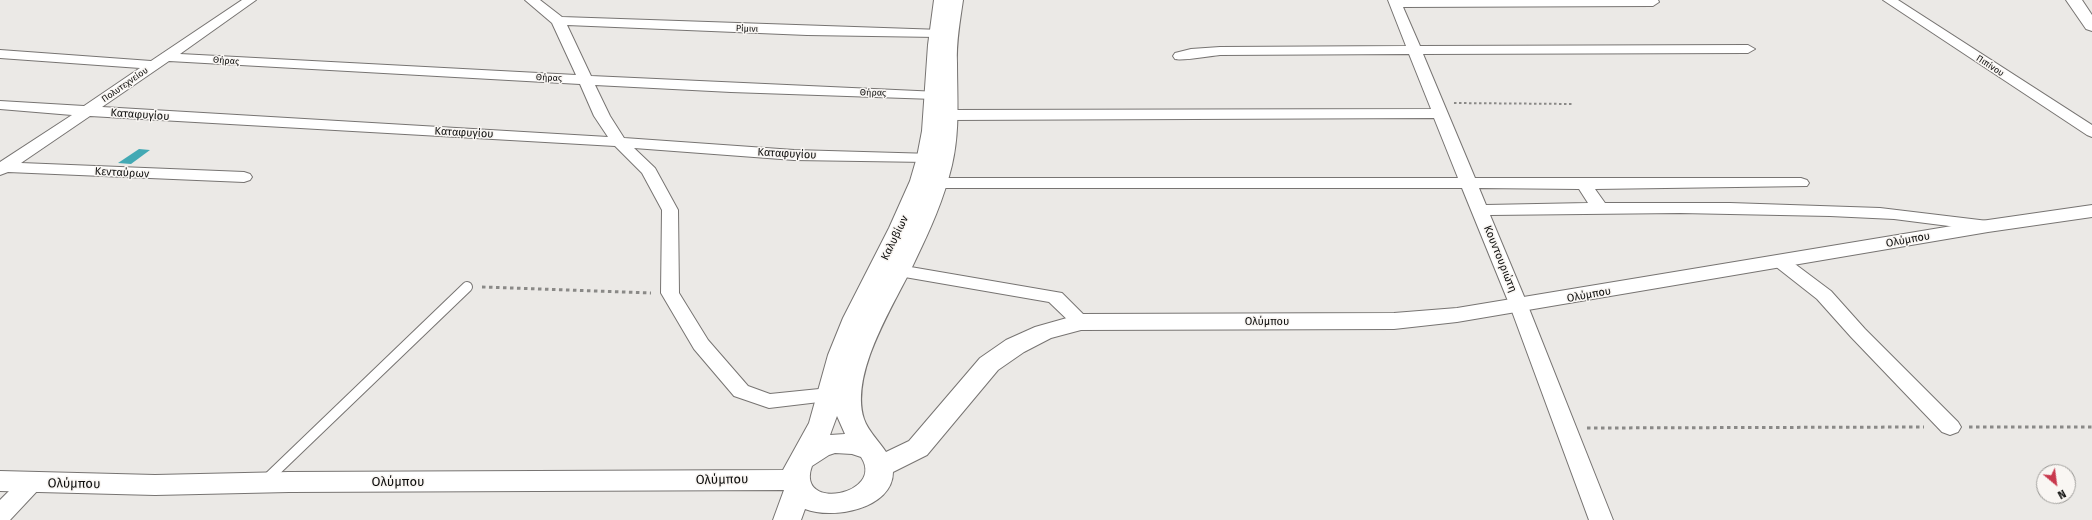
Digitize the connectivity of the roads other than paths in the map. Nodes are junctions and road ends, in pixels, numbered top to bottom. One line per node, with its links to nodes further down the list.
1 (250, 0): 16 (street, Πολυτεχνείου)
2 (531, 0): 9 (street)
3 (942, 0): 11 (street, Καλυβίων)
4 (955, 0): 23 (street, Καλυβίων)
5 (1889, 0): 24 (street, Πιπίνου)
6 (2074, 0): 10 (street)
7 (1394, 2): 8 (street); 13 (street, Κουντουριώτη)
8 (1653, 2)
9 (558, 22): 11 (street, Ρίμινι); 18 (street)
10 (2092, 26)
11 (937, 33): 19 (street, Καλυβίων)
12 (1748, 49): 13 (street)
13 (1413, 50): 15 (street); 21 (street, Κουντουριώτη)
14 (0, 54): 17 (street)
15 (1180, 56)
16 (166, 57): 17 (street, Πολυτεχνείου); 18 (street, Θήρας)
17 (153, 65): 22 (street, Πολυτεχνείου)
18 (583, 79): 19 (street, Θήρας); 25 (street)
19 (934, 95): 26 (street, Καλυβίων)
20 (0, 106): 22 (street, Καταφυγίου)
21 (1437, 107): 23 (street); 29 (street, Κουντουριώτη)
22 (86, 112): 25 (street, Καταφυγίου); 27 (street, Πολυτεχνείου)
23 (950, 115): 30 (street, Καλυβίων)
24 (2092, 132)
25 (620, 143): 26 (street, Καταφυγίου); 42 (street)
26 (927, 157): 42 (street, Καλυβίων)
27 (1, 168): 28 (street, Κενταύρων)
28 (244, 177)
29 (1467, 182): 30 (street); 32 (street); 34 (street, Κουντουριώτη)
30 (938, 183): 38 (street, Καλυβίων)
31 (1801, 183): 32 (street)
32 (1584, 184): 33 (street)
33 (1600, 209): 34 (street); 36 (street)
34 (1480, 210): 40 (street, Κουντουριώτη)
35 (2092, 211): 36 (street, Ολύμπου)
36 (1988, 226): 37 (street, Ολύμπου)
37 (1781, 262): 40 (street, Ολύμπου); 43 (street)
38 (899, 271): 41 (street); 44 (street, Καλυβίων)
39 (467, 287): 48 (lane)
40 (1519, 306): 41 (street, Ολύμπου); 53 (street, Κουντουριώτη)
41 (1081, 322): 44 (street, Ολύμπου)
42 (829, 395): 45 (street, Καλυβίων)
43 (1950, 427)
44 (874, 458): 45 (street); 49 (street)
45 (798, 477): 48 (street, Ολύμπου); 49 (street); 51 (street, Καλυβίων)
46 (0, 481): 47 (street, Ολύμπου)
47 (31, 483): 48 (street, Ολύμπου); 50 (street)
48 (263, 483)
49 (850, 502): 52 (street)
50 (0, 515)
51 (787, 520)
52 (828, 520)
53 (1601, 520)

